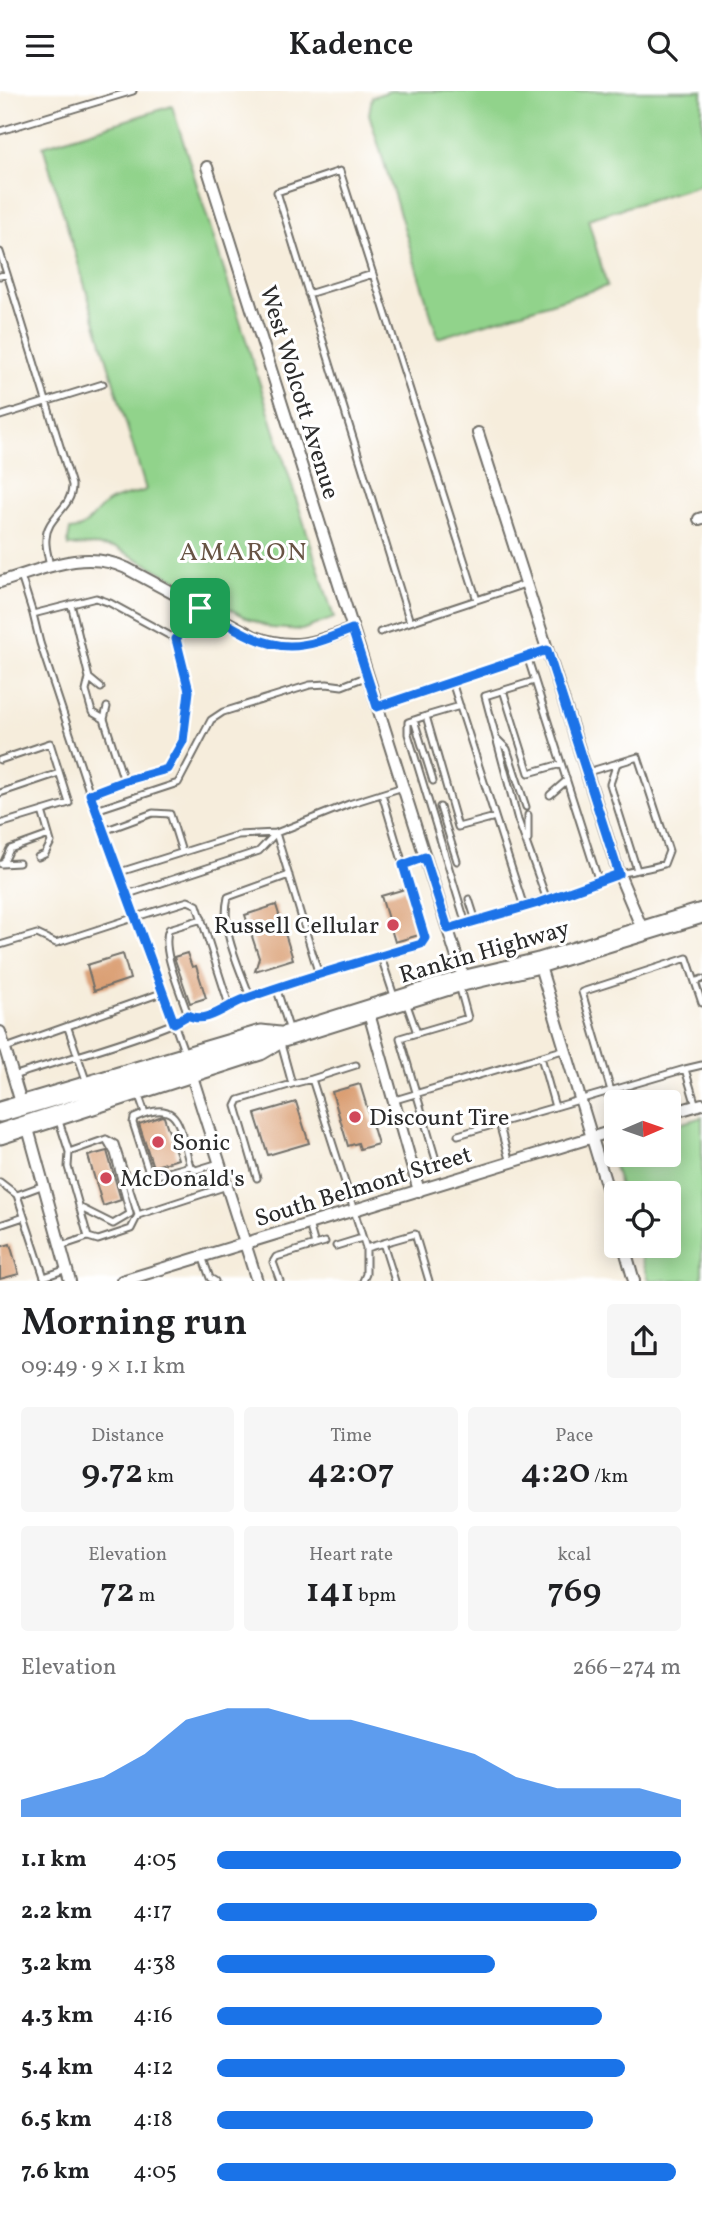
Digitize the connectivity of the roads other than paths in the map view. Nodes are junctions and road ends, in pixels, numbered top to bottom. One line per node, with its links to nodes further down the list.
1 (133, 91): 2 (lane)
2 (0, 131)
3 (207, 167): 22 (street, West Wolcott Avenue)
4 (0, 252): 5 (lane)
5 (7, 274): 7 (lane); 10 (lane)
6 (373, 274): 8 (lane); 8 (lane); 17 (lane)
7 (0, 276)
8 (308, 294): 21 (lane)
9 (103, 384): 10 (lane)
10 (46, 402): 11 (lane); 13 (lane)
11 (0, 417)
12 (478, 433): 16 (street)
13 (50, 567): 14 (street); 19 (street)
14 (22, 576): 15 (street); 20 (lane)
15 (0, 582)
16 (526, 584): 17 (lane); 25 (street)
17 (477, 600): 21 (lane)
18 (71, 604): 20 (lane); 24 (lane); 28 (lane)
19 (200, 608): 22 (street); 24 (lane)
20 (33, 614): 50 (lane)
21 (410, 622): 23 (lane)
22 (352, 629): 27 (street, West Wolcott Avenue)
23 (380, 632)
24 (176, 639): 45 (lane)
25 (547, 650): 26 (lane); 44 (street)
26 (527, 656): 29 (lane); 30 (lane)
27 (368, 676): 35 (street, West Wolcott Avenue); 55 (lane)
28 (89, 678): 31 (lane); 37 (lane)
29 (452, 681): 33 (lane); 35 (lane)
30 (534, 681): 32 (lane); 42 (lane)
31 (101, 688)
32 (503, 690): 39 (lane); 42 (lane)
33 (460, 706): 36 (lane); 58 (lane)
34 (107, 707): 37 (lane)
35 (377, 707): 48 (street, West Wolcott Avenue)
36 (426, 716): 38 (lane); 58 (lane)
37 (104, 719): 45 (lane)
38 (414, 720): 46 (lane); 84 (lane)
39 (495, 737): 54 (lane); 63 (lane)
40 (0, 760): 43 (lane)
41 (617, 763): 44 (lane); 71 (lane); 71 (lane)
42 (561, 764): 47 (lane)
43 (59, 773): 49 (lane); 56 (lane)
44 (586, 773): 73 (street)
45 (124, 781): 50 (lane)
46 (433, 781)
47 (566, 781): 52 (lane); 75 (lane)
48 (403, 787): 51 (lane); 66 (street, West Wolcott Avenue)
49 (0, 793)
50 (90, 794): 55 (lane)
51 (382, 794): 61 (lane); 70 (lane)
52 (550, 795)
53 (440, 807): 67 (lane)
54 (526, 807)
55 (96, 810): 60 (lane)
56 (42, 811): 59 (lane); 62 (lane)
57 (528, 815): 63 (lane)
58 (495, 817): 79 (lane)
59 (0, 824)
60 (104, 831): 64 (lane); 72 (lane)
61 (276, 833): 64 (lane); 74 (lane); 76 (lane)
62 (49, 835): 65 (lane); 69 (lane)
63 (528, 845): 78 (lane)
64 (182, 852): 72 (lane)
65 (38, 857)
66 (425, 857): 70 (lane); 85 (street, West Wolcott Avenue)
67 (457, 861)
68 (19, 863): 69 (lane)
69 (2, 864)
70 (403, 865): 88 (lane)
71 (637, 870): 73 (lane)
72 (120, 872): 76 (lane)
73 (619, 874): 75 (lane); 86 (street)
74 (289, 876): 90 (lane); 95 (lane)
75 (599, 882): 78 (lane)
76 (128, 894): 81 (lane)
77 (469, 899): 83 (lane)
78 (547, 900): 79 (lane)
79 (524, 907): 83 (lane)
80 (702, 913): 86 (highway, Rankin Highway)
81 (136, 917): 82 (lane); 87 (lane); 94 (lane)
82 (202, 919): 98 (lane); 100 (lane)
83 (476, 921): 84 (lane)
84 (466, 924): 85 (lane)
85 (448, 929): 92 (street, West Wolcott Avenue)
86 (643, 930): 89 (highway, Rankin Highway)
87 (0, 945)
88 (381, 957): 90 (lane); 96 (lane)
89 (539, 963): 92 (highway, Rankin Highway); 107 (street)
90 (319, 975): 93 (lane)
91 (699, 980): 97 (lane); 120 (lane)
92 (461, 981): 96 (highway, Rankin Highway); 104 (lane)
93 (276, 987): 95 (lane); 105 (lane)
94 (164, 992): 101 (lane); 102 (lane)
95 (250, 997): 98 (lane)
96 (401, 1000): 99 (highway, Rankin Highway); 104 (lane)
97 (702, 1003)
98 (229, 1005): 100 (lane)
99 (368, 1010): 105 (highway, Rankin Highway); 124 (street)
100 (188, 1015): 101 (lane)
101 (174, 1023): 108 (lane); 110 (lane)
102 (68, 1028): 106 (lane); 108 (lane)
103 (0, 1032): 106 (street)
104 (417, 1033): 123 (lane)
105 (285, 1036): 110 (highway, Rankin Highway); 117 (lane)
106 (2, 1049): 114 (street)
107 (566, 1049): 109 (lane); 125 (street)
108 (78, 1055): 114 (lane); 118 (lane)
109 (541, 1057): 123 (lane); 128 (lane)
110 (188, 1065): 115 (highway, Rankin Highway); 119 (highway, Rankin Highway); 143 (street)
111 (356, 1065): 116 (lane)
112 (702, 1065): 113 (lane)
113 (685, 1069): 121 (lane); 126 (lane)
114 (13, 1076): 127 (street)
115 (114, 1079): 118 (highway, Rankin Highway); 134 (highway)
116 (312, 1079): 117 (lane); 154 (lane)
117 (292, 1084): 146 (lane)
118 (88, 1086): 127 (highway, Rankin Highway)
119 (137, 1089): 131 (lane); 132 (highway, Rankin Highway)
120 (611, 1090)
121 (614, 1090)
122 (604, 1093): 125 (lane)
123 (417, 1094): 124 (lane); 142 (lane)
124 (395, 1100): 151 (street)
125 (581, 1100): 128 (lane); 139 (street)
126 (699, 1105): 129 (street)
127 (22, 1106): 130 (highway, Rankin Highway); 135 (highway)
128 (555, 1107): 133 (lane)
129 (681, 1110)
130 (0, 1112)
131 (145, 1113): 145 (lane); 145 (lane)
132 (57, 1115): 134 (highway, Rankin Highway); 141 (lane)
133 (499, 1123): 138 (lane); 144 (lane)
134 (27, 1125): 136 (highway, Rankin Highway); 149 (street)
135 (0, 1128)
136 (0, 1134)
137 (604, 1134): 139 (street, South Belmont Street)
138 (458, 1135)
139 (593, 1137): 144 (street, South Belmont Street); 147 (street)
140 (106, 1139): 141 (lane); 153 (lane); 155 (lane)
141 (69, 1152): 153 (lane)
142 (436, 1160)
143 (219, 1163): 145 (lane); 150 (street)
144 (510, 1163): 151 (street, South Belmont Street)
145 (190, 1166)
146 (257, 1178)
147 (606, 1181)
148 (0, 1182): 152 (lane)
149 (44, 1185): 152 (lane); 165 (street)
150 (227, 1187): 155 (lane); 163 (street)
151 (419, 1191): 154 (street, South Belmont Street)
152 (17, 1195): 156 (lane)
153 (79, 1207): 159 (lane)
154 (353, 1210): 157 (street, South Belmont Street); 160 (lane)
155 (138, 1215): 159 (lane)
156 (24, 1217): 158 (lane); 171 (lane)
157 (309, 1224): 163 (street, South Belmont Street); 164 (lane)
158 (0, 1225)
159 (88, 1237): 165 (lane)
160 (362, 1238): 166 (lane); 167 (lane)
161 (325, 1242): 164 (lane)
162 (383, 1243): 167 (lane); 179 (lane); 180 (lane)
163 (245, 1244): 168 (street, South Belmont Street); 176 (street)
164 (315, 1245): 177 (lane)
165 (61, 1246): 170 (street)
166 (336, 1247)
167 (366, 1248): 178 (lane)
168 (202, 1257): 172 (street, South Belmont Street); 175 (lane)
169 (628, 1258): 181 (street)
170 (67, 1269): 171 (lane); 174 (street)
171 (44, 1279): 173 (lane)
172 (129, 1279)
173 (34, 1280)
174 (70, 1280)
175 (215, 1280)
176 (257, 1280)
177 (280, 1280)
178 (363, 1280)
179 (395, 1280)
180 (429, 1280)
181 (634, 1280)

